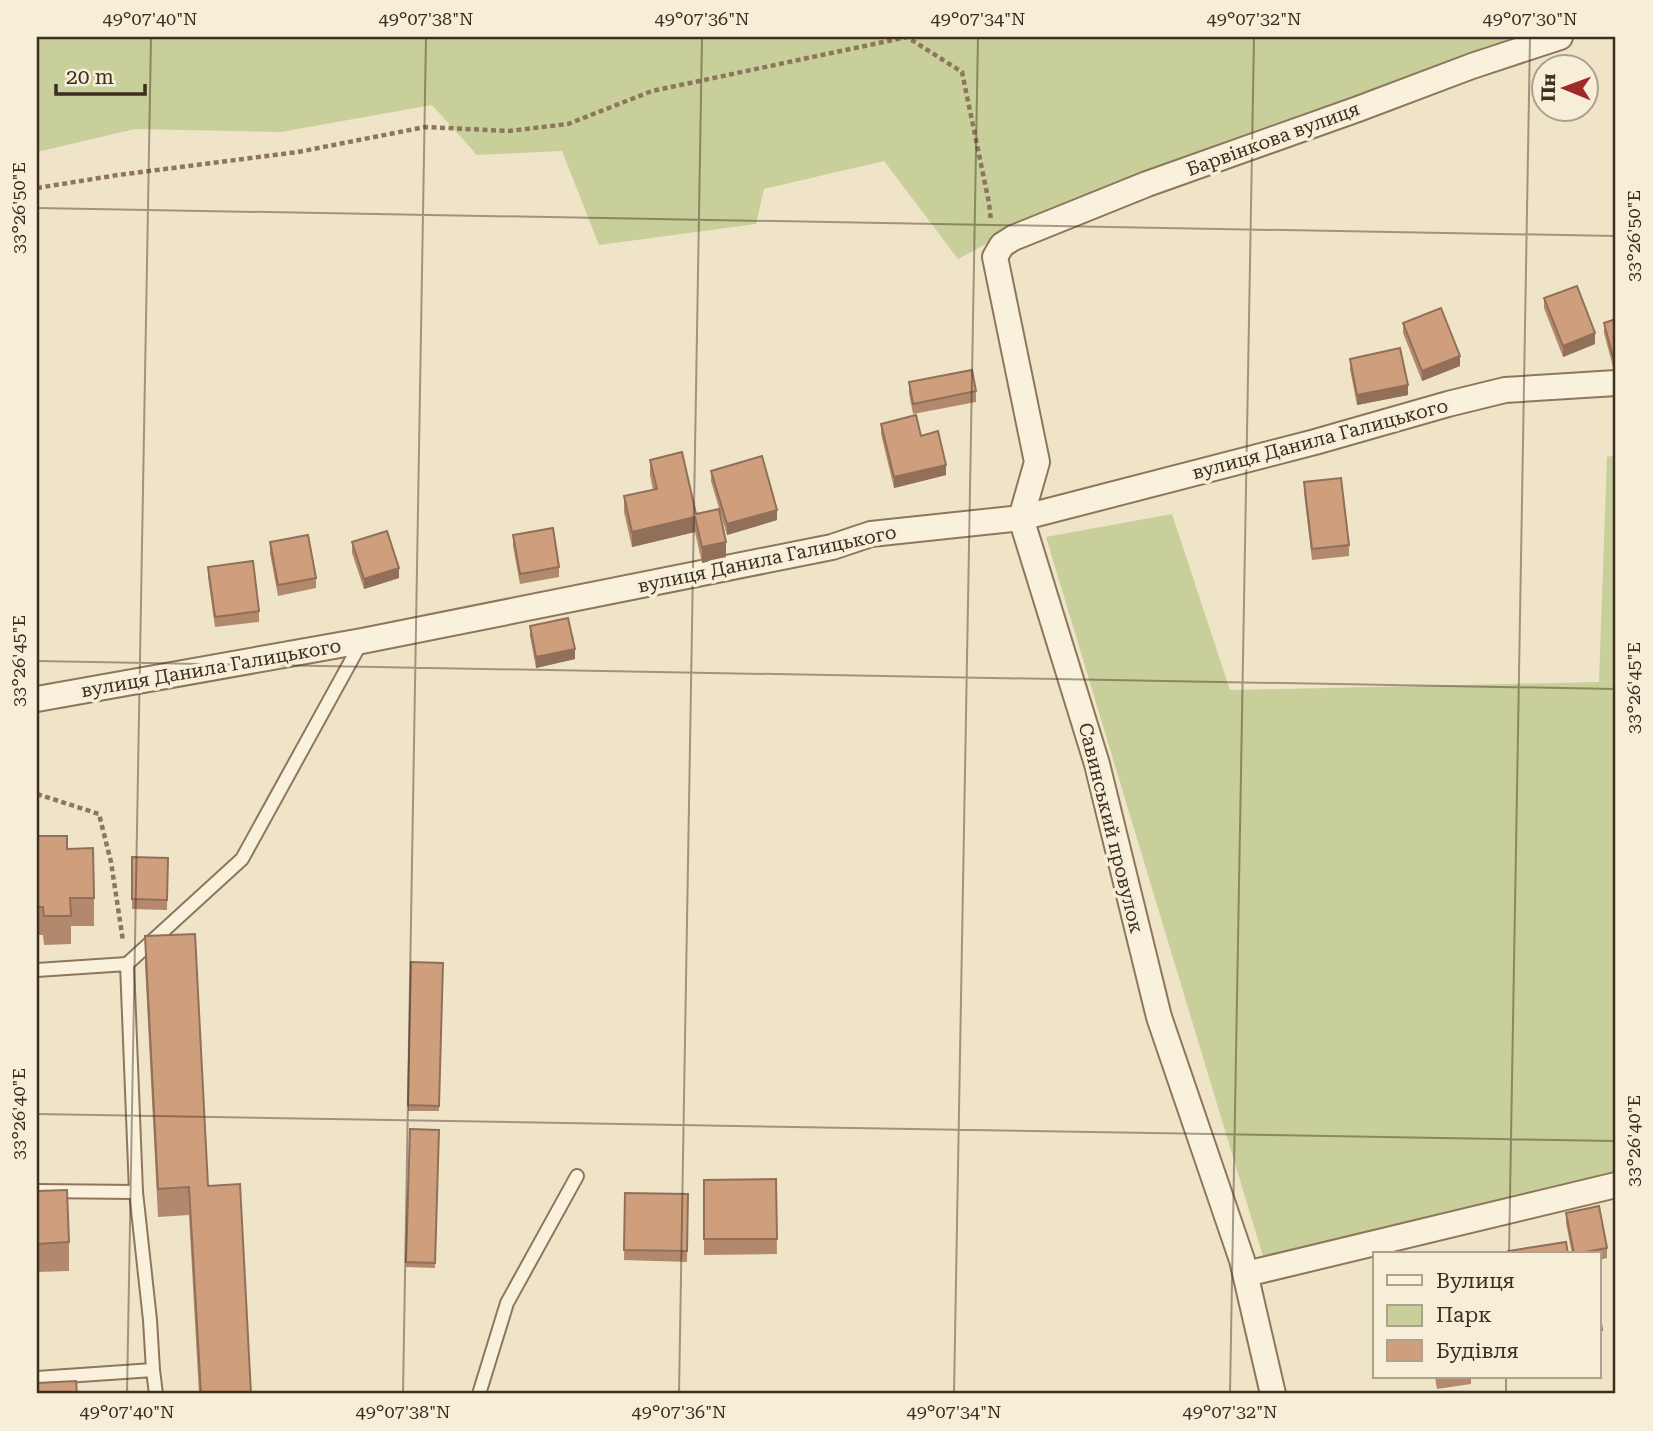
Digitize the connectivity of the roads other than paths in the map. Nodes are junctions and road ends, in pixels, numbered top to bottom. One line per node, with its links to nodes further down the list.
1 (1560, 37): 3 (street, Барвінкова вулиця)
2 (1616, 383): 3 (street, вулиця Данила Галицького)
3 (1021, 518): 4 (street, вулиця Данила Галицького); 12 (street, Савинський провулок)
4 (362, 641): 5 (street, вулиця Данила Галицького); 6 (lane)
5 (37, 699)
6 (127, 964): 7 (lane); 11 (lane)
7 (37, 970)
8 (577, 1176): 16 (lane)
9 (1616, 1185): 12 (street)
10 (37, 1191): 11 (lane)
11 (136, 1192): 13 (lane)
12 (1246, 1274): 17 (street, Савинський провулок)
13 (153, 1370): 14 (lane); 15 (lane)
14 (37, 1378)
15 (156, 1394)
16 (478, 1394)
17 (1273, 1394)

